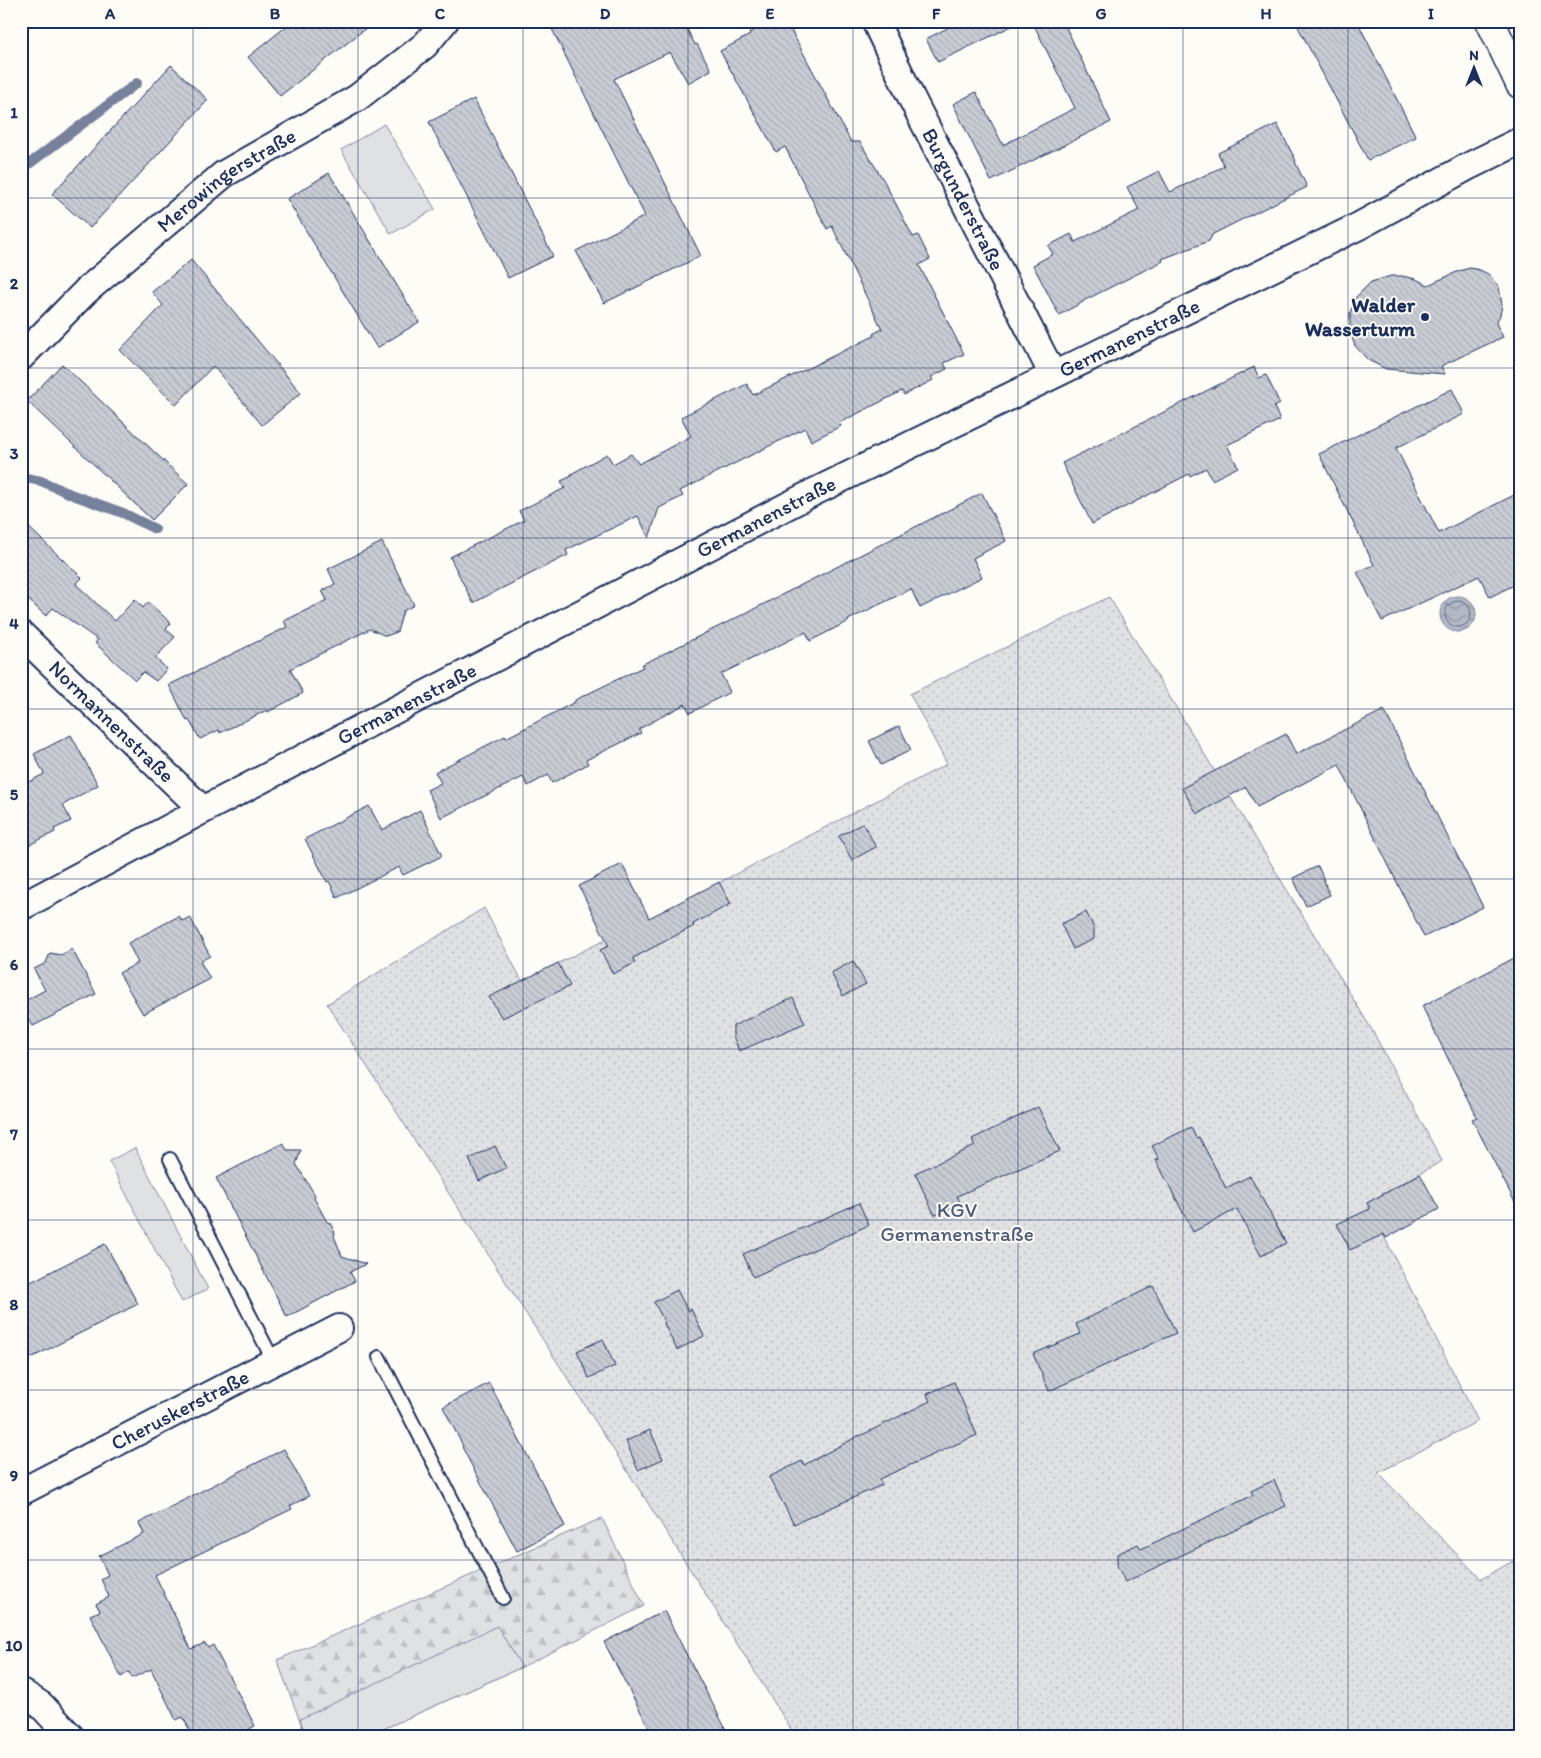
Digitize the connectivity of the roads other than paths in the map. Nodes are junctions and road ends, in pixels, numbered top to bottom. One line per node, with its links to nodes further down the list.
1 (445, 21): 6 (street, Merowingerstraße)
2 (875, 21): 7 (street, Burgunderstraße)
3 (1490, 21): 4 (main road)
4 (1520, 84)
5 (1520, 140): 7 (street, Germanenstraße)
6 (21, 357)
7 (1053, 375): 9 (street, Germanenstraße)
8 (21, 634): 9 (street, Normannenstraße)
9 (203, 810): 10 (street, Germanenstraße)
10 (21, 908)
11 (170, 1158): 14 (lane)
12 (339, 1328): 14 (street, Cheruskerstraße)
13 (379, 1357): 16 (lane)
14 (274, 1362): 15 (street, Cheruskerstraße)
15 (21, 1492)
16 (503, 1598)
17 (21, 1692): 18 (street)
18 (71, 1737)

